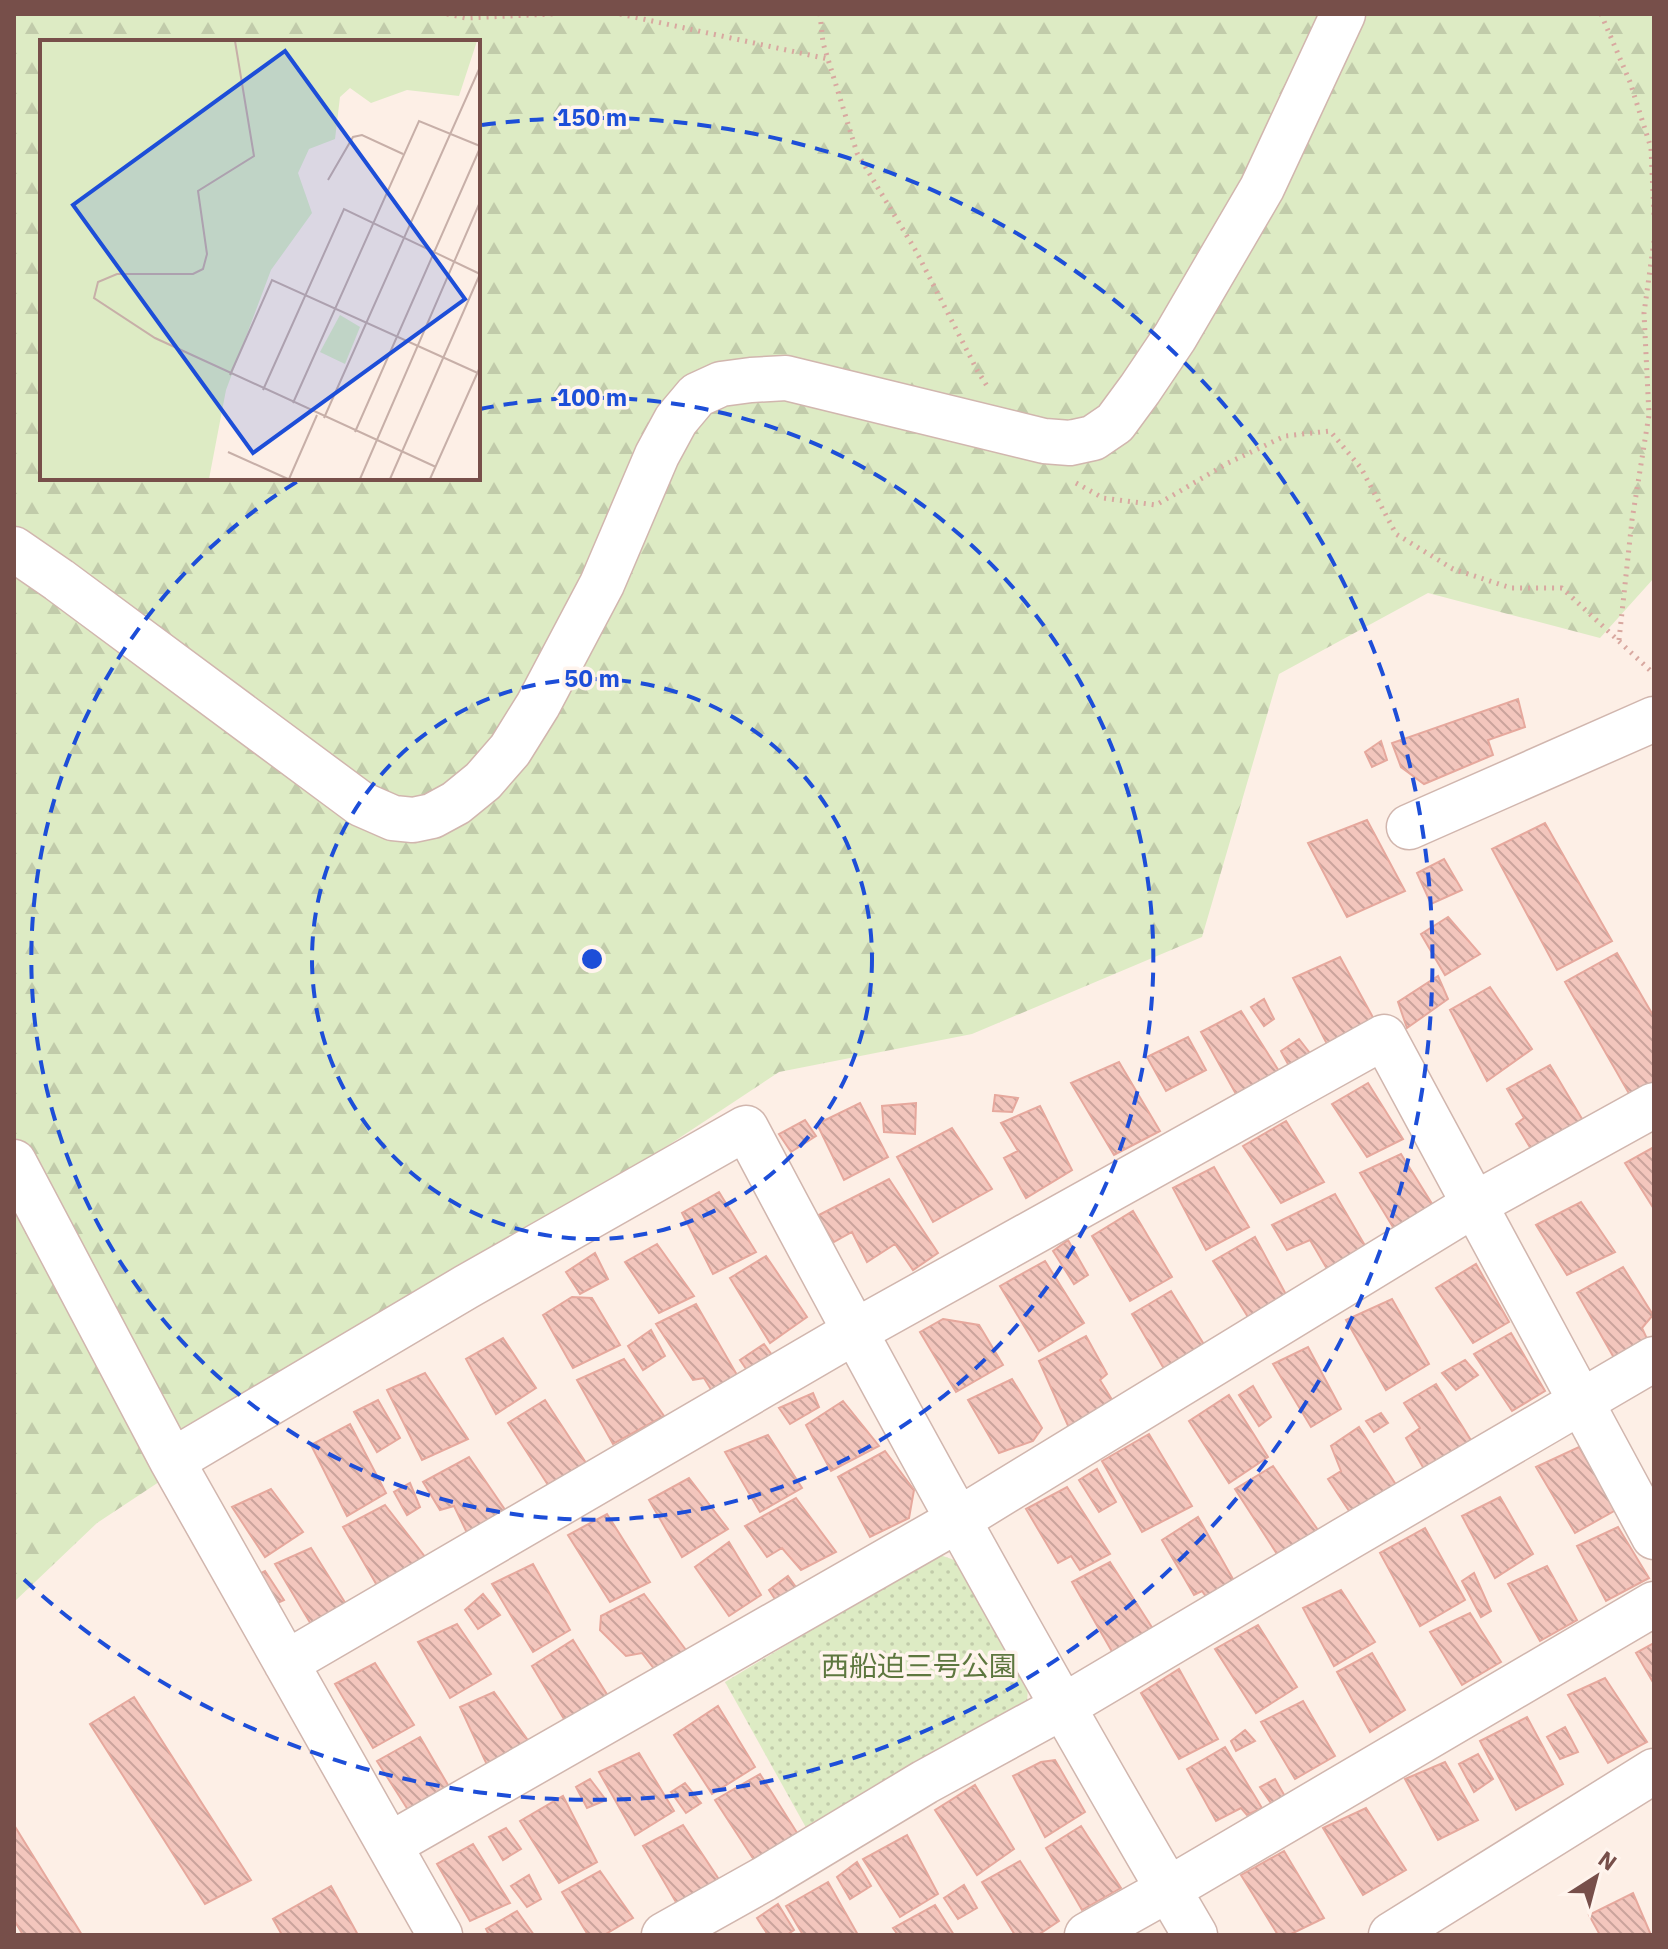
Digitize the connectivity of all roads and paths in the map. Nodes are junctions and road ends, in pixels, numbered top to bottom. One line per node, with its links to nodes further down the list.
1 (447, 14): 2 (path)
2 (553, 14)
3 (620, 14): 7 (path)
4 (820, 14): 7 (path)
5 (1343, 14): 10 (street)
6 (1601, 14): 8 (path)
7 (828, 59): 10 (path)
8 (1654, 215)
9 (1654, 241): 13 (path)
10 (1019, 435): 12 (street)
11 (1068, 478): 13 (path)
12 (14, 549)
13 (1618, 641): 14 (path)
14 (1654, 674)
15 (1654, 719): 16 (street)
16 (1409, 827)
17 (1654, 1105): 19 (street)
18 (14, 1162): 23 (street)
19 (1475, 1204): 20 (street); 22 (street); 24 (street)
20 (854, 1332): 23 (street); 24 (street); 27 (street)
21 (1654, 1359): 22 (street)
22 (1581, 1401): 25 (street); 28 (street)
23 (172, 1461): 27 (street)
24 (958, 1520): 28 (street); 30 (street)
25 (1654, 1537)
26 (1654, 1604): 31 (street)
27 (286, 1663): 30 (street)
28 (1064, 1706): 31 (street); 33 (street)
29 (1654, 1771): 36 (street)
30 (391, 1844): 32 (street)
31 (1169, 1889): 34 (street); 35 (street)
32 (440, 1935)
33 (664, 1935)
34 (1087, 1935)
35 (1195, 1935)
36 (1391, 1935)

